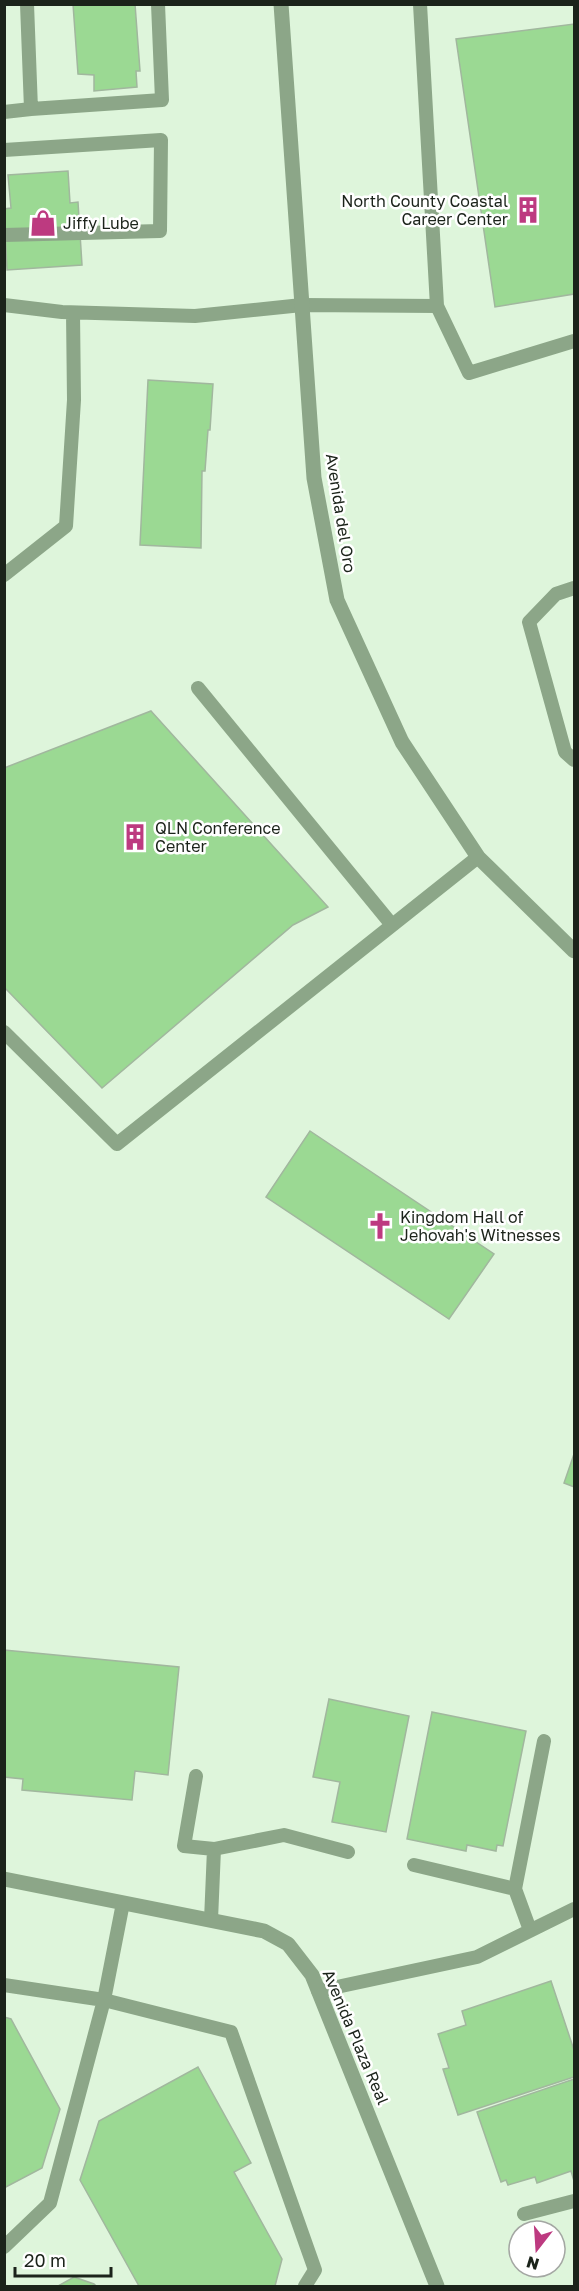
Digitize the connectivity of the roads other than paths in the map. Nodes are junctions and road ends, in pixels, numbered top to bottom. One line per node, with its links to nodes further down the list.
1 (27, 4): 5 (lane)
2 (158, 4): 5 (lane)
3 (281, 4): 10 (street, Avenida del Oro)
4 (420, 4): 11 (lane)
5 (31, 109): 6 (lane)
6 (4, 112)
7 (4, 150): 8 (lane)
8 (4, 235)
9 (4, 305): 12 (lane)
10 (302, 305): 11 (lane); 12 (lane); 18 (street, Avenida del Oro)
11 (437, 306): 13 (lane)
12 (74, 313): 14 (lane)
13 (574, 341)
14 (4, 575)
15 (574, 588): 17 (lane)
16 (198, 688): 19 (lane)
17 (574, 760)
18 (478, 857): 19 (lane); 20 (street, Avenida del Oro)
19 (392, 924): 21 (lane)
20 (572, 945)
21 (4, 1032)
22 (544, 1742): 28 (lane)
23 (196, 1776): 24 (lane)
24 (214, 1849): 25 (lane); 31 (lane)
25 (348, 1852)
26 (414, 1865): 28 (lane)
27 (4, 1879): 29 (street, Avenida Plaza Real)
28 (515, 1889): 32 (lane)
29 (123, 1903): 31 (street, Avenida Plaza Real); 35 (lane)
30 (574, 1910): 32 (lane)
31 (211, 1920): 34 (street, Avenida Plaza Real)
32 (530, 1930): 34 (lane)
33 (4, 1985): 35 (lane)
34 (318, 1991): 40 (street, Avenida Plaza Real)
35 (104, 2000): 38 (lane); 39 (lane)
36 (574, 2201): 37 (lane)
37 (524, 2214)
38 (4, 2247)
39 (305, 2286)
40 (437, 2286)

